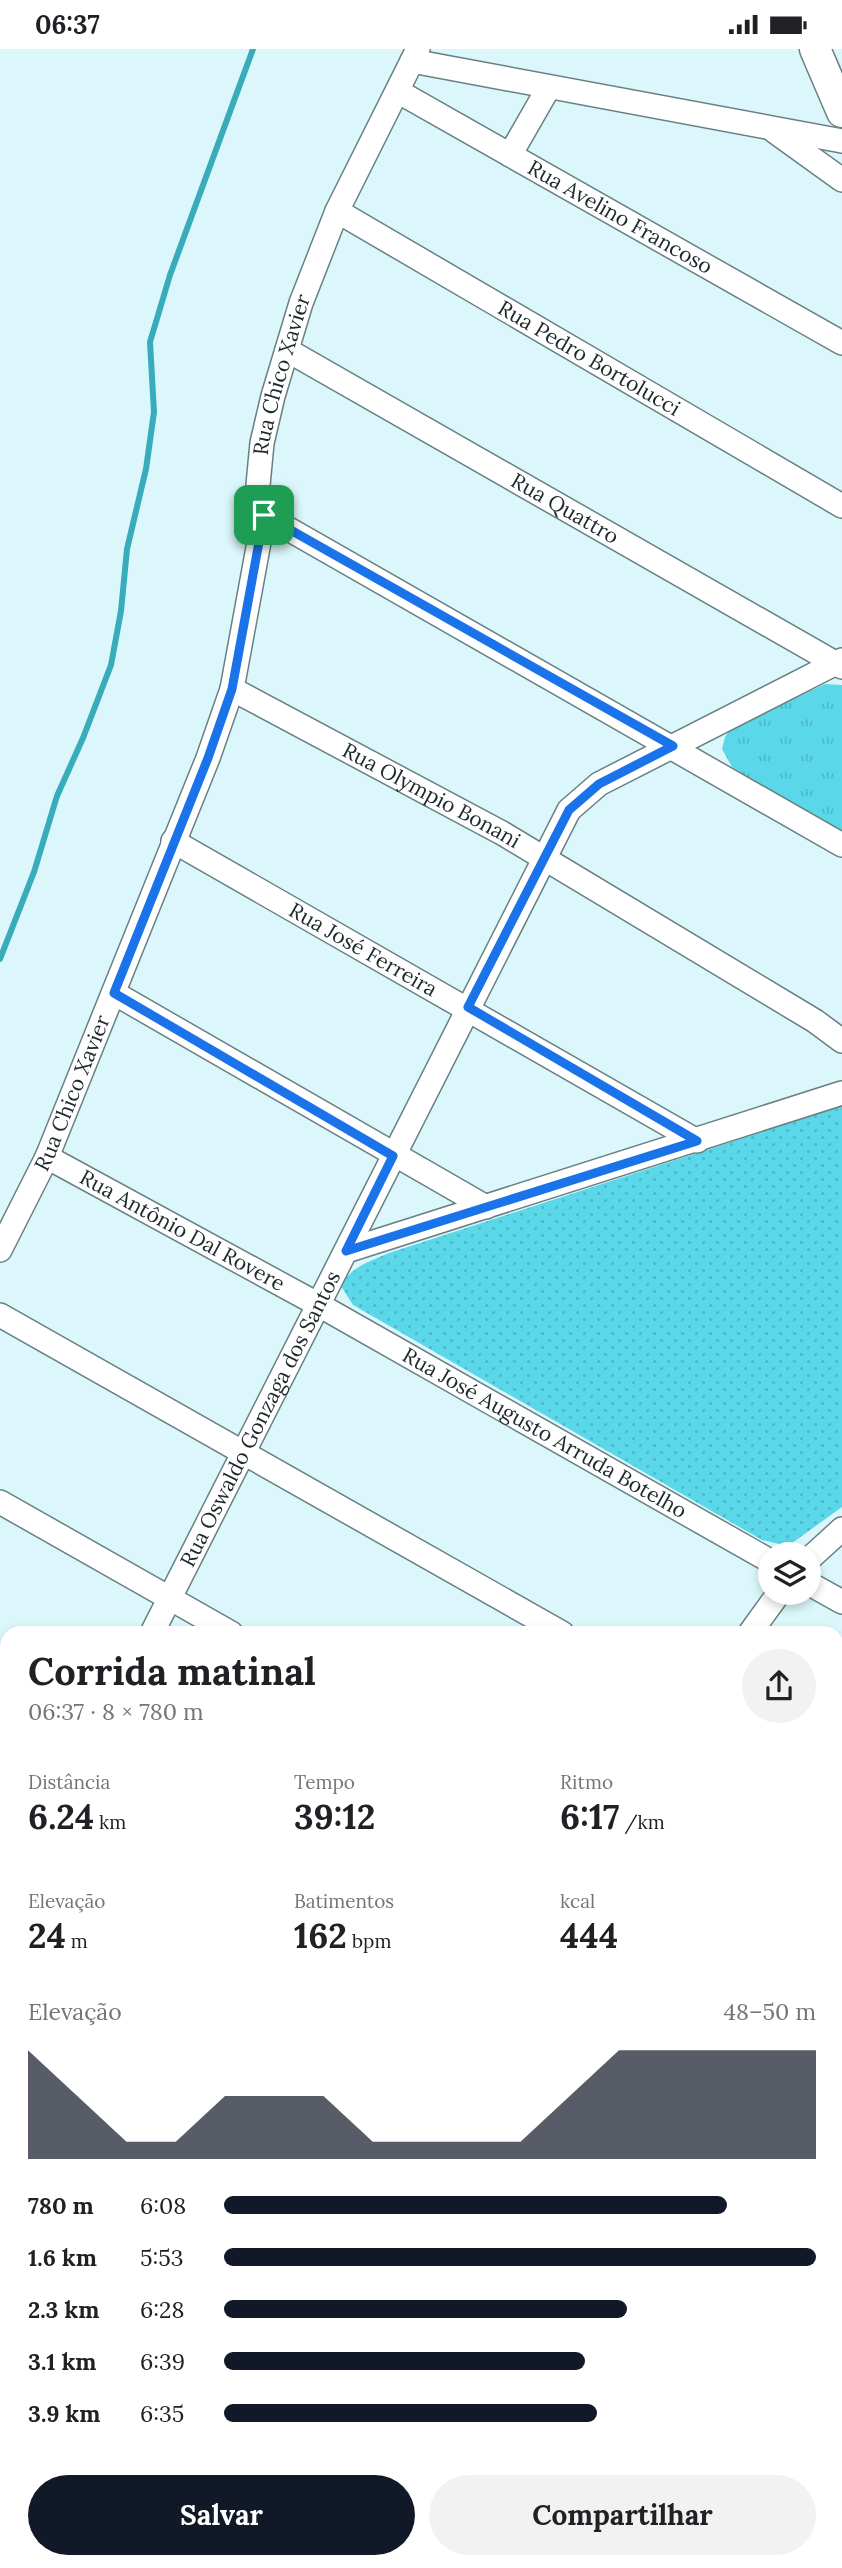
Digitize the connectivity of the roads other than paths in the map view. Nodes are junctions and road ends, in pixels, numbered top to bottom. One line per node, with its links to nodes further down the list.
1 (815, 49): 5 (street)
2 (415, 55): 3 (street); 4 (street, Rua Chico Xavier)
3 (549, 86): 6 (street); 8 (street)
4 (399, 92): 8 (street, Rua Avelino Francoso); 10 (street, Rua Chico Xavier)
5 (842, 112)
6 (769, 127): 7 (street); 9 (street)
7 (842, 141)
8 (510, 155): 11 (street, Rua Avelino Francoso)
9 (842, 180)
10 (337, 211): 12 (street, Rua Chico Xavier); 13 (street, Rua Pedro Bortolucci)
11 (842, 343)
12 (286, 350): 14 (street, Rua Chico Xavier); 15 (street, Rua Quattro)
13 (842, 506)
14 (264, 515): 16 (street, Rua Chico Xavier); 17 (street)
15 (839, 664): 17 (street, Rua Oswaldo Gonzaga dos Santos)
16 (232, 689): 18 (street, Rua Chico Xavier); 20 (street, Rua Olympio Bonani)
17 (673, 746): 19 (street); 20 (street, Rua Oswaldo Gonzaga dos Santos)
18 (173, 841): 21 (street, Rua Chico Xavier); 22 (street, Rua José Ferreira)
19 (842, 845)
20 (542, 859): 22 (street, Rua Oswaldo Gonzaga dos Santos); 23 (street, Rua Olympio Bonani)
21 (114, 993): 26 (street); 27 (street, Rua Chico Xavier)
22 (468, 1007): 25 (street, Rua José Ferreira); 26 (street, Rua Oswaldo Gonzaga dos Santos)
23 (842, 1041)
24 (842, 1093): 25 (street)
25 (697, 1141): 28 (street)
26 (393, 1156): 28 (street); 30 (street, Rua Oswaldo Gonzaga dos Santos)
27 (47, 1157): 29 (street, Rua Chico Xavier); 31 (street, Rua Antônio Dal Rovere)
28 (486, 1207): 30 (street)
29 (0, 1250)
30 (346, 1251): 31 (street, Rua Oswaldo Gonzaga dos Santos)
31 (319, 1305): 33 (street, Rua Oswaldo Gonzaga dos Santos); 37 (street, Rua José Augusto Arruda Botelho)
32 (0, 1315): 33 (street)
33 (244, 1452): 39 (street, Rua Oswaldo Gonzaga dos Santos); 44 (street)
34 (0, 1502): 39 (street)
35 (842, 1529): 36 (street)
36 (821, 1548)
37 (758, 1554)
38 (821, 1590): 40 (street)
39 (170, 1597): 42 (street, Rua Oswaldo Gonzaga dos Santos); 43 (street)
40 (842, 1602)
41 (770, 1605): 45 (street)
42 (156, 1626)
43 (219, 1626)
44 (550, 1626)
45 (755, 1626)

